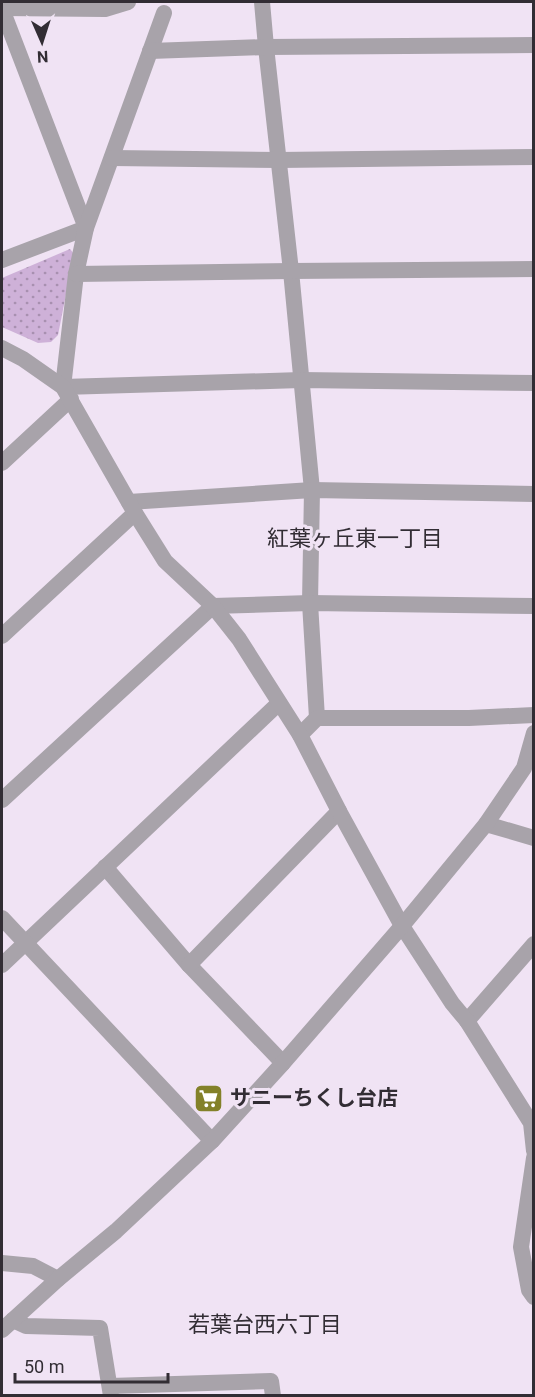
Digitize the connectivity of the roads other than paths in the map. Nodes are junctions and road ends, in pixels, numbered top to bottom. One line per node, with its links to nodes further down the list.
1 (129, 2): 3 (street)
2 (262, 2): 6 (street)
3 (2, 8): 11 (street)
4 (164, 13): 7 (street)
5 (534, 45): 6 (street)
6 (266, 47): 7 (street); 10 (street)
7 (150, 51): 9 (street)
8 (534, 157): 10 (street)
9 (112, 158): 10 (street); 11 (street)
10 (279, 160): 14 (street)
11 (86, 228): 12 (street); 15 (street)
12 (2, 260)
13 (534, 269): 14 (street)
14 (291, 271): 15 (street); 17 (street)
15 (76, 274): 19 (street)
16 (2, 348): 19 (street)
17 (301, 380): 18 (street); 19 (street); 21 (street)
18 (534, 383)
19 (67, 393): 20 (street); 23 (street)
20 (2, 463)
21 (312, 490): 22 (street); 23 (street); 24 (street)
22 (534, 494)
23 (132, 508): 25 (street); 27 (street)
24 (310, 603): 25 (street); 26 (street); 30 (street)
25 (213, 606): 28 (street); 33 (street)
26 (534, 606)
27 (2, 636)
28 (279, 703): 32 (street); 37 (street)
29 (534, 715): 30 (street)
30 (317, 718): 32 (street)
31 (534, 733): 35 (street)
32 (300, 735): 34 (street)
33 (2, 800)
34 (339, 811): 39 (street); 43 (street)
35 (486, 824): 36 (street); 39 (street)
36 (534, 838)
37 (105, 867): 40 (street); 43 (street)
38 (2, 918): 40 (street)
39 (402, 926): 44 (street); 45 (street)
40 (25, 943): 42 (street); 47 (street)
41 (534, 944): 44 (street)
42 (2, 965)
43 (189, 965): 45 (street)
44 (467, 1021): 46 (street)
45 (283, 1063): 47 (street)
46 (532, 1122): 48 (street)
47 (212, 1142): 51 (street)
48 (534, 1151)
49 (534, 1158): 52 (street)
50 (2, 1263): 51 (street)
51 (58, 1279): 53 (street)
52 (534, 1297)
53 (7, 1325): 54 (street)
54 (111, 1391): 55 (street)
55 (273, 1395)

